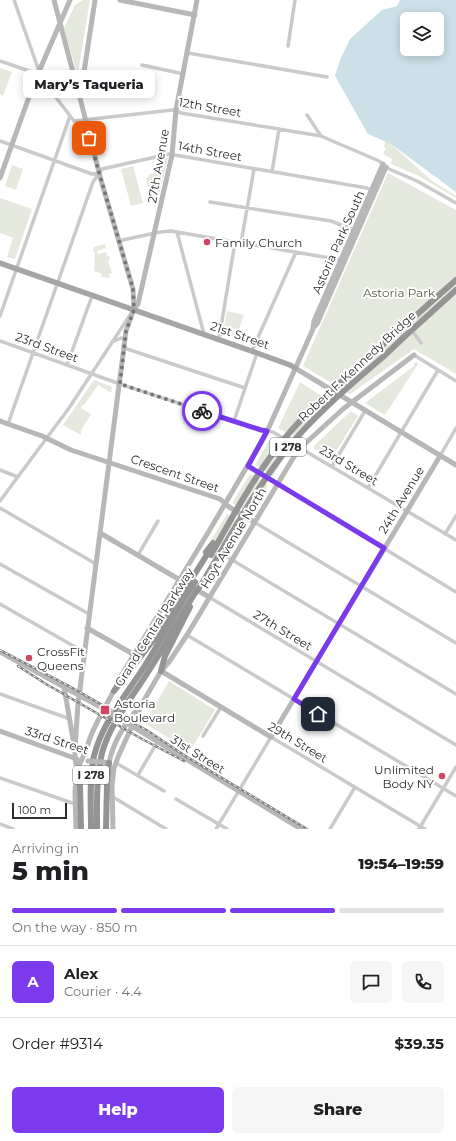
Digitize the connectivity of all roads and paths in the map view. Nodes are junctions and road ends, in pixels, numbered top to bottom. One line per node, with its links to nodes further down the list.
1 (14, 0): 14 (street)
2 (54, 0): 9 (main road)
3 (70, 0): 9 (main road)
4 (95, 0): 17 (main road)
5 (120, 0): 8 (main road)
6 (197, 0): 8 (main road, 27th Avenue)
7 (295, 0): 10 (street)
8 (195, 15): 11 (main road, 27th Avenue)
9 (60, 24): 14 (main road); 18 (main road)
10 (288, 46)
11 (188, 53): 15 (main road, 27th Avenue); 16 (street)
12 (0, 62): 14 (street)
13 (142, 65): 15 (street)
14 (38, 73): 22 (street); 27 (main road)
15 (184, 74): 20 (main road, 27th Avenue)
16 (327, 77)
17 (83, 80): 18 (main road); 19 (main road)
18 (75, 81): 19 (main road)
19 (80, 98): 23 (main road)
20 (176, 111): 23 (street, 12th Street); 24 (street, 12th Street); 28 (main road, 27th Avenue)
21 (307, 115): 25 (street)
22 (70, 116): 23 (street, 12th Street); 29 (street)
23 (85, 119): 33 (main road)
24 (280, 129): 25 (street, 12th Street); 32 (street)
25 (321, 136): 30 (street, 12th Street)
26 (0, 141): 27 (street)
27 (12, 145): 29 (street); 34 (main road)
28 (172, 155): 31 (street, 14th Street); 33 (street, 14th Street); 41 (main road, 27th Avenue)
29 (55, 161): 33 (street); 48 (street)
30 (386, 167): 35 (main road, Astoria Park South); 37 (street, 12th Street)
31 (254, 169): 32 (street, 14th Street); 38 (street)
32 (272, 172): 35 (street, 14th Street)
33 (99, 173): 42 (main road); 50 (street)
34 (0, 178)
35 (373, 191): 39 (main road, Astoria Park South); 46 (main road, Astoria Park South)
36 (210, 202): 38 (street)
37 (456, 203)
38 (247, 207): 39 (street); 44 (street)
39 (354, 230): 46 (main road, Astoria Park South)
40 (177, 232): 41 (street); 43 (street); 56 (street)
41 (155, 233): 42 (street); 53 (main road, 27th Avenue)
42 (118, 241): 53 (main road)
43 (235, 242): 44 (street); 58 (street)
44 (241, 243): 45 (street)
45 (296, 252): 46 (street); 63 (street)
46 (343, 260): 67 (main road, Astoria Park South)
47 (0, 263): 48 (main road, 21st Street)
48 (16, 269): 50 (main road, 21st Street); 54 (street)
49 (456, 280): 99 (highway, Robert F. Kennedy Bridge / I 278, bridge)
50 (58, 284): 52 (main road, 21st Street); 64 (street)
51 (456, 290): 111 (highway, Robert F. Kennedy Bridge / I 278, bridge)
52 (92, 296): 53 (main road, 21st Street); 66 (street)
53 (134, 310): 56 (main road, 21st Street); 57 (main road); 60 (street)
54 (0, 316)
55 (409, 323): 61 (street)
56 (204, 334): 58 (main road, 21st Street)
57 (125, 339): 60 (street); 62 (main road)
58 (218, 339): 63 (main road, 21st Street)
59 (0, 341): 64 (street, 23rd Street)
60 (111, 343): 69 (street)
61 (421, 343)
62 (124, 348): 71 (main road); 72 (street)
63 (254, 352): 67 (main road, 21st Street); 72 (street)
64 (33, 353): 66 (street, 23rd Street); 77 (street)
65 (414, 355): 68 (street); 73 (main road, Hoyt Avenue North)
66 (67, 365): 69 (street, 23rd Street)
67 (296, 368): 73 (main road, 21st Street); 79 (main road, Astoria Park South)
68 (438, 370): 70 (street); 80 (street)
69 (91, 374): 71 (street, 23rd Street); 81 (street)
70 (456, 381)
71 (120, 384): 76 (street, 23rd Street); 84 (main road)
72 (245, 388): 76 (street)
73 (351, 403): 74 (main road, 21st Street); 82 (main road, Hoyt Avenue North)
74 (365, 411): 80 (main road, 21st Street); 86 (street)
75 (0, 421): 77 (main road, Crescent Street)
76 (234, 422): 79 (street, 23rd Street)
77 (8, 424): 81 (main road, Crescent Street)
78 (456, 428): 83 (street, 24th Avenue)
79 (267, 431): 82 (street, 23rd Street); 85 (main road, Astoria Park South)
80 (401, 432): 83 (main road, 21st Street); 91 (street)
81 (47, 438): 84 (main road, Crescent Street); 89 (street)
82 (300, 447): 86 (street, 23rd Street); 90 (main road, Hoyt Avenue North)
83 (440, 456): 87 (main road, 21st Street); 95 (main road, 24th Avenue)
84 (110, 462): 93 (main road, Crescent Street); 100 (main road)
85 (248, 466): 90 (street); 93 (main road, Astoria Park South)
86 (332, 466): 91 (street, 23rd Street)
87 (456, 466)
88 (0, 470): 89 (street)
89 (18, 477): 92 (street)
90 (277, 484): 98 (main road, Hoyt Avenue North); 104 (street)
91 (368, 488): 95 (street, 23rd Street)
92 (0, 501)
93 (225, 503): 98 (main road, Crescent Street); 103 (main road, Astoria Park South)
94 (0, 508): 109 (street)
95 (406, 511): 101 (street, 23rd Street); 104 (main road, 24th Avenue)
96 (456, 516): 101 (street)
97 (158, 521): 106 (street)
98 (254, 522): 107 (main road, Hoyt Avenue North); 112 (street, Crescent Street)
99 (224, 531): 105 (highway, Grand Central Parkway / I 278, bridge); 105 (highway, bridge)
100 (100, 532): 106 (main road, 27th Street); 109 (main road)
101 (446, 534): 102 (street, 23rd Street)
102 (456, 540)
103 (202, 542): 107 (street); 110 (main road, Astoria Park South)
104 (384, 548): 112 (main road, 24th Avenue); 114 (street)
105 (208, 553): 113 (highway, Grand Central Parkway / I 278, bridge)
106 (138, 555): 110 (main road, 27th Street)
107 (232, 560): 115 (main road, Hoyt Avenue North); 118 (street)
108 (0, 564): 117 (street)
109 (96, 564): 117 (main road)
110 (179, 580): 115 (main road, 27th Street); 124 (main road, Astoria Park South)
111 (201, 585): 113 (highway, Grand Central Parkway, bridge)
112 (361, 586): 118 (main road, 24th Avenue); 121 (street, Crescent Street)
113 (190, 591): 124 (highway); 126 (highway); 128 (highway); 166 (highway, Grand Central Parkway / I 278); 167 (highway, Grand Central Parkway)
114 (456, 592)
115 (209, 598): 120 (main road, Hoyt Avenue North); 125 (street, 27th Street)
116 (0, 604): 123 (street)
117 (89, 614): 119 (main road)
118 (339, 624): 125 (main road, 24th Avenue); 130 (street)
119 (87, 628): 123 (main road); 124 (main road)
120 (187, 635): 126 (main road, Hoyt Avenue North); 132 (street)
121 (456, 643)
122 (0, 652): 127 (main road, 31st Street)
123 (84, 652): 131 (main road)
124 (134, 654): 128 (main road, Astoria Park South)
125 (316, 662): 132 (main road, 24th Avenue); 143 (street, 27th Street)
126 (161, 671): 133 (main road, Hoyt Avenue North); 134 (main road, 29th Street)
127 (64, 687): 131 (main road, 31st Street); 136 (main road)
128 (114, 691): 135 (main road, Astoria Park South)
129 (0, 694): 136 (street)
130 (456, 694)
131 (79, 695): 135 (main road, 31st Street); 144 (main road)
132 (294, 699): 141 (main road, 24th Avenue); 153 (street)
133 (143, 702): 137 (main road, Hoyt Avenue North); 138 (main road, Hoyt Avenue North)
134 (221, 707): 140 (street); 141 (main road, 29th Street)
135 (106, 710): 137 (main road, 31st Street, bridge); 146 (main road, Astoria Park South)
136 (70, 719): 144 (main road)
137 (125, 721): 138 (main road, 31st Street); 147 (main road, Hoyt Avenue North)
138 (133, 726): 142 (main road, 31st Street); 147 (main road, Hoyt Avenue North)
139 (0, 731): 145 (main road, 33rd Street)
140 (203, 736)
141 (271, 737): 152 (street, 29th Street); 155 (street, 24th Avenue)
142 (158, 741): 150 (street); 155 (main road, 31st Street)
143 (456, 745)
144 (75, 748): 145 (main road)
145 (75, 759): 146 (main road, 33rd Street); 149 (main road)
146 (85, 761): 147 (main road, 33rd Street, bridge); 149 (main road, Astoria Park South)
147 (109, 763): 150 (street); 157 (main road); 168 (highway)
148 (456, 767): 153 (street)
149 (77, 771): 159 (main road); 165 (highway)
150 (138, 775): 154 (street)
151 (0, 778): 159 (street)
152 (355, 787): 162 (street, 29th Street); 174 (street)
153 (443, 788): 156 (street); 162 (street)
154 (164, 791)
155 (238, 791): 161 (street, 24th Avenue); 173 (main road, 31st Street)
156 (456, 796)
157 (113, 797): 169 (main road); 170 (street)
158 (176, 799): 161 (street)
159 (75, 804): 164 (main road)
160 (0, 824): 163 (street)
161 (219, 824): 171 (street, 24th Avenue); 172 (street)
162 (420, 828): 175 (street, 29th Street)
163 (13, 829)
164 (76, 829)
165 (81, 829)
166 (91, 829)
167 (97, 829)
168 (106, 829)
169 (113, 829)
170 (166, 829)
171 (216, 829)
172 (227, 829)
173 (301, 829)
174 (330, 829)
175 (425, 829)

